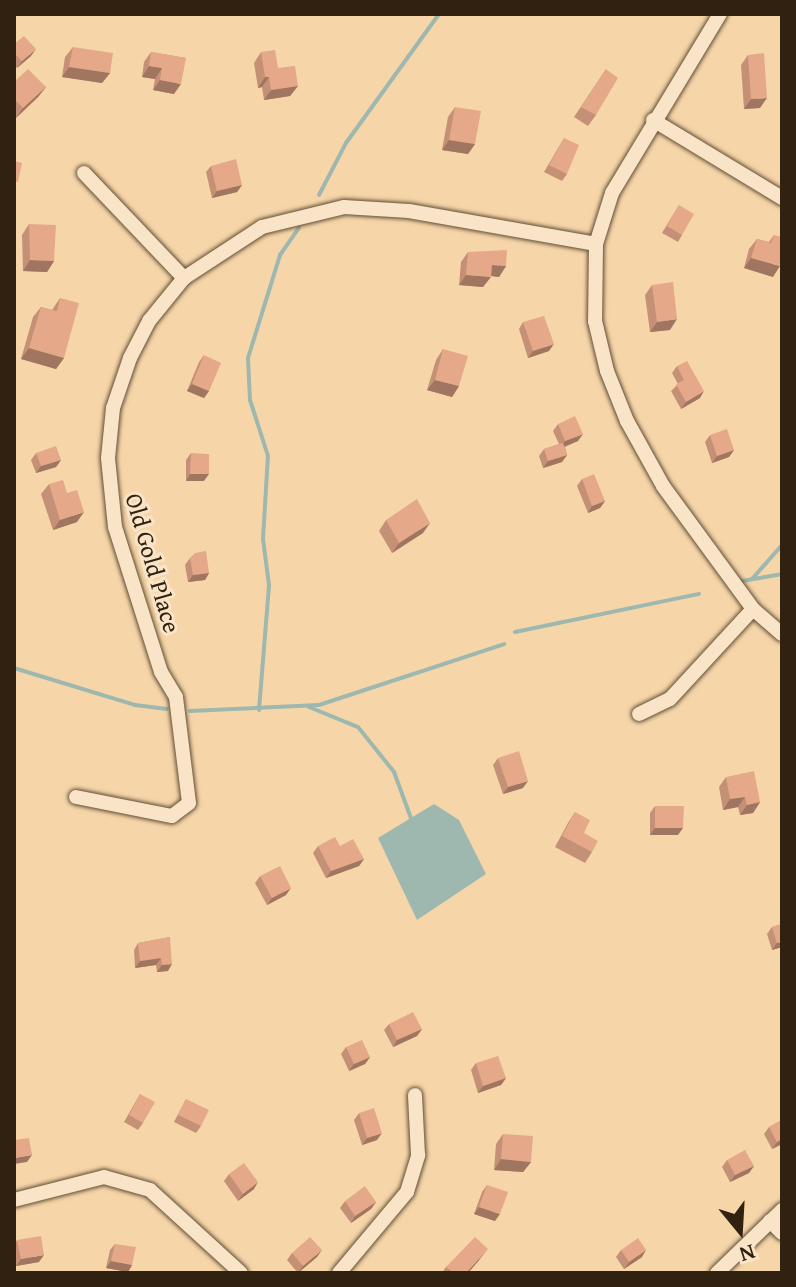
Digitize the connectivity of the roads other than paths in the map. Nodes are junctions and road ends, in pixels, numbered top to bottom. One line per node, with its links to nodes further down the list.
1 (720, 14): 2 (street)
2 (653, 120): 4 (street); 5 (street)
3 (84, 173): 6 (street)
4 (782, 198)
5 (596, 244): 6 (street, Old Gold Place); 7 (street)
6 (184, 278): 10 (street, Old Gold Place)
7 (753, 609): 8 (street); 9 (street)
8 (782, 634)
9 (639, 714)
10 (76, 797)
11 (415, 1095): 17 (street)
12 (14, 1200): 16 (street)
13 (782, 1210): 14 (street)
14 (770, 1221): 15 (street); 18 (street)
15 (782, 1233)
16 (241, 1273)
17 (339, 1273)
18 (717, 1273)

